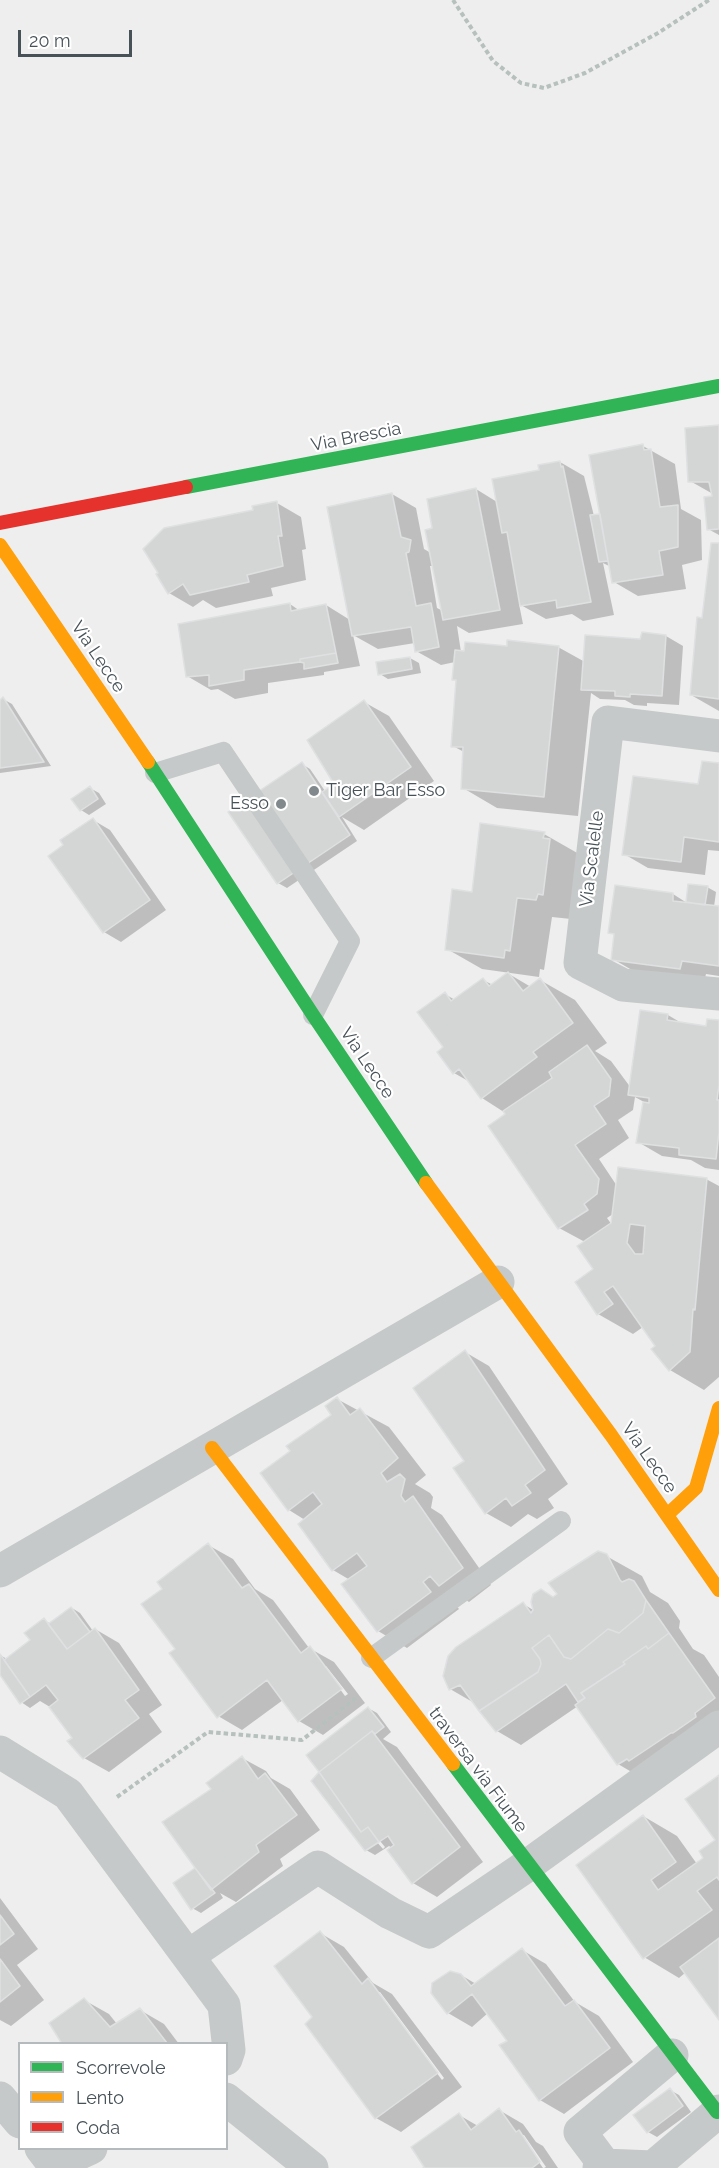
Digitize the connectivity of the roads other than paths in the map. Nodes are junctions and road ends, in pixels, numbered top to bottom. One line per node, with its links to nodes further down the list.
1 (719, 386): 2 (main road, Via Brescia)
2 (0, 523)
3 (0, 545): 5 (main road, Via Lecce)
4 (719, 736): 6 (street, Via Scalelle)
5 (155, 772): 7 (main road, Via Lecce); 7 (lane)
6 (719, 994)
7 (313, 1015): 8 (main road, Via Lecce)
8 (498, 1282): 10 (street); 11 (main road, Via Lecce)
9 (719, 1408): 11 (main road)
10 (212, 1448): 13 (street); 15 (main road, traversa via Fiume)
11 (667, 1515): 14 (main road, Via Lecce)
12 (561, 1521): 15 (lane)
13 (0, 1571)
14 (719, 1590)
15 (371, 1658): 18 (main road, traversa via Fiume)
16 (719, 1726): 18 (street)
17 (0, 1752): 19 (street)
18 (528, 1865): 19 (street); 21 (main road, traversa via Fiume)
19 (188, 1956): 20 (street)
20 (228, 2053)
21 (672, 2055): 24 (main road, traversa via Fiume); 28 (street)
22 (0, 2098): 25 (street)
23 (228, 2101): 29 (street)
24 (718, 2112): 28 (street)
25 (18, 2120)
26 (43, 2150): 27 (street)
27 (87, 2150)
28 (604, 2167)
29 (312, 2168)

